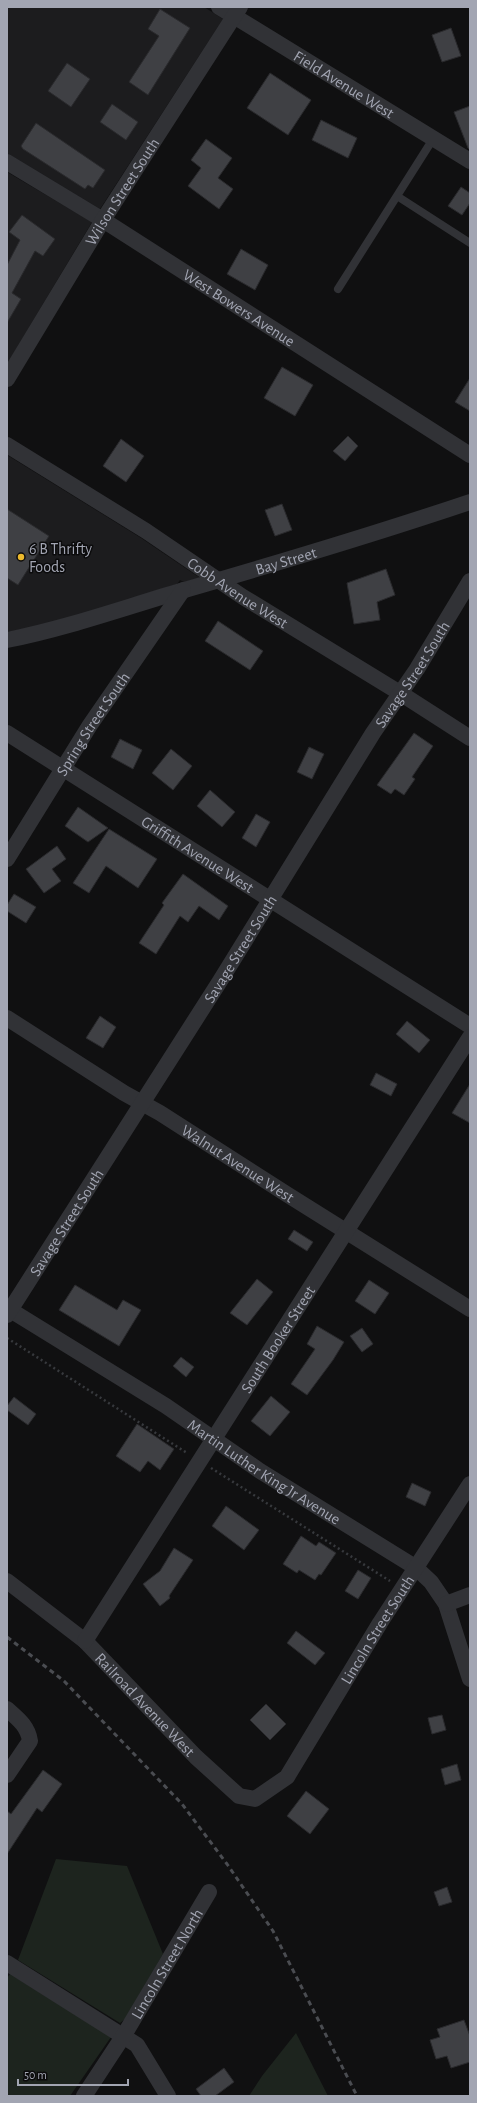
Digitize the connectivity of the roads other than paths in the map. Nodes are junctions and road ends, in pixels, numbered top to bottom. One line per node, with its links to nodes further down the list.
1 (218, 7): 2 (street, Field Avenue West)
2 (237, 12): 3 (street, Field Avenue West); 7 (street, Wilson Street South)
3 (433, 139): 4 (street, Field Avenue West); 6 (lane)
4 (470, 161)
5 (7, 162): 7 (street, West Bowers Avenue)
6 (397, 196): 8 (lane); 9 (lane)
7 (103, 220): 10 (street, Wilson Street South); 12 (street, West Bowers Avenue)
8 (470, 243)
9 (338, 289)
10 (7, 379)
11 (7, 445): 14 (street, Cobb Avenue West)
12 (470, 455)
13 (470, 502): 14 (street, Bay Street)
14 (218, 581): 16 (street, Bay Street); 18 (street, Cobb Avenue West)
15 (470, 581): 18 (street, Savage Street South)
16 (182, 590): 17 (street, Bay Street); 21 (street, Spring Street South)
17 (7, 640)
18 (400, 693): 20 (street, Cobb Avenue West); 23 (street, Savage Street South)
19 (7, 733): 21 (street, Griffith Avenue West)
20 (470, 738)
21 (62, 768): 22 (street, Spring Street South); 23 (street, Griffith Avenue West)
22 (7, 860)
23 (270, 898): 25 (street, Griffith Avenue West); 27 (street, Savage Street South)
24 (7, 1018): 27 (street, Walnut Avenue West)
25 (470, 1026)
26 (470, 1037): 28 (street, South Booker Street)
27 (142, 1103): 28 (street, Walnut Avenue West); 30 (street, Savage Street South)
28 (345, 1231): 29 (street, Walnut Avenue West); 31 (street, South Booker Street)
29 (470, 1309)
30 (8, 1311): 31 (street, Martin Luther King Jr Avenue)
31 (214, 1439): 33 (street, Martin Luther King Jr Avenue); 37 (street, South Booker Street)
32 (470, 1484): 33 (street, Lincoln Street South)
33 (415, 1567): 36 (street, Martin Luther King Jr Avenue); 41 (street, Lincoln Street South)
34 (7, 1581): 37 (street, Railroad Avenue West)
35 (470, 1596): 36 (street)
36 (446, 1604): 38 (street, Martin Luther King Jr Avenue)
37 (85, 1641): 41 (street, Railroad Avenue West)
38 (470, 1679)
39 (7, 1709): 40 (street)
40 (7, 1775)
41 (287, 1777)
42 (209, 1892): 44 (street, Lincoln Street North)
43 (7, 1963): 44 (street)
44 (124, 2035): 45 (street, Lincoln Street North); 46 (street)
45 (84, 2096)
46 (168, 2096)

